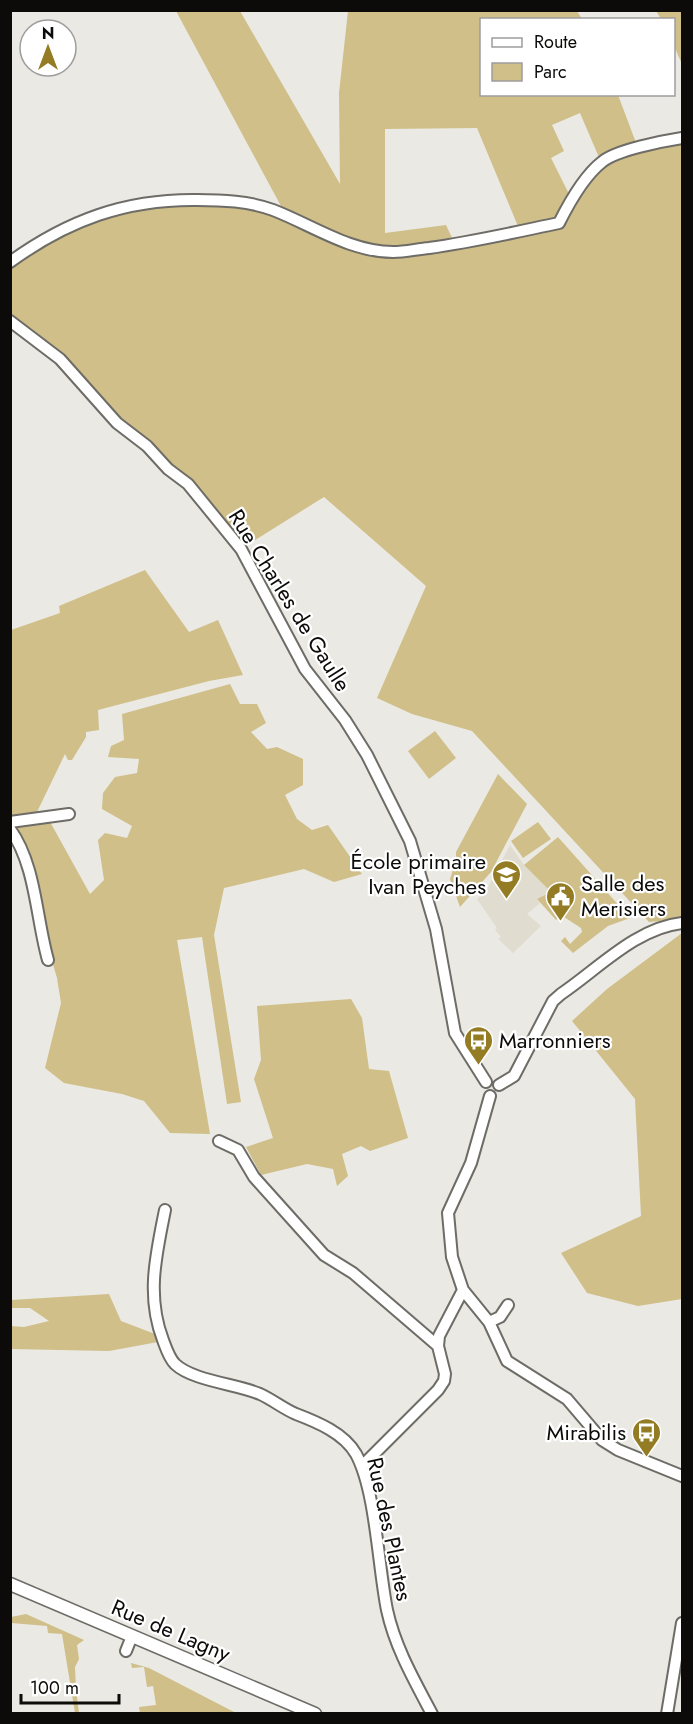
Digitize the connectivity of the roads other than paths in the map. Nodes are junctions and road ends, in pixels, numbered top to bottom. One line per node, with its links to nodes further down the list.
1 (682, 138): 2 (street)
2 (10, 262)
3 (10, 321): 9 (street, Rue Charles de Gaulle)
4 (69, 814): 5 (street)
5 (10, 822)
6 (10, 829): 8 (street)
7 (682, 923): 10 (street)
8 (48, 960)
9 (486, 1082): 10 (street); 11 (street)
10 (499, 1085): 11 (street)
11 (490, 1095): 14 (street)
12 (219, 1141): 17 (street)
13 (165, 1210): 18 (street, Rue des Plantes)
14 (463, 1290): 16 (street); 17 (street)
15 (508, 1305): 16 (street)
16 (489, 1322): 19 (street)
17 (438, 1346): 18 (street)
18 (362, 1466): 26 (street, Rue des Plantes)
19 (682, 1476)
20 (10, 1584): 22 (main road, Rue de Lagny)
21 (682, 1623): 24 (street)
22 (132, 1636): 23 (street); 25 (main road, Rue de Lagny)
23 (126, 1651)
24 (680, 1653): 27 (street)
25 (315, 1713)
26 (432, 1713)
27 (667, 1713)

